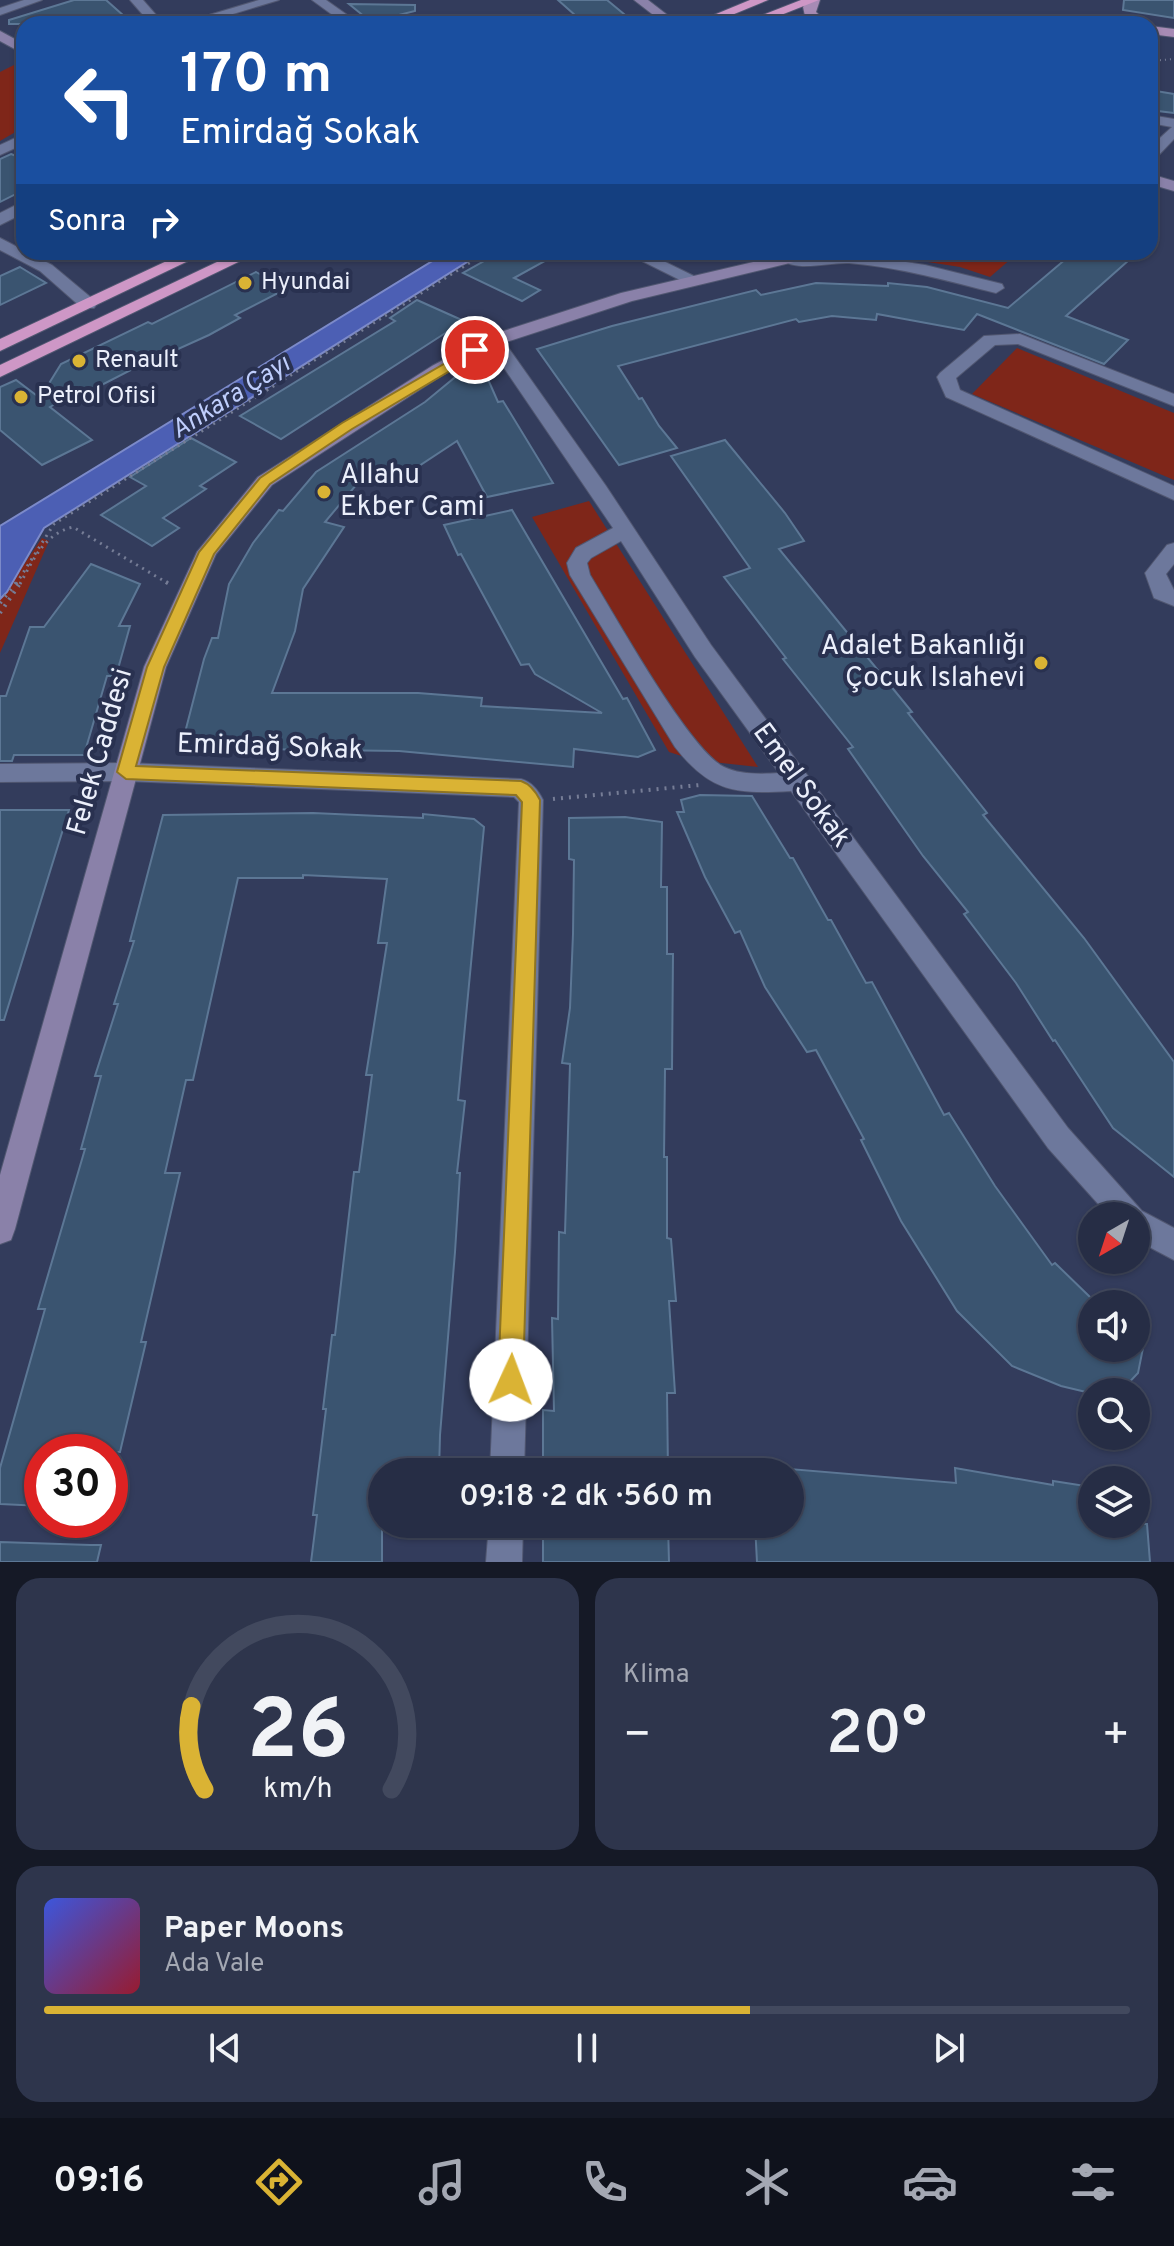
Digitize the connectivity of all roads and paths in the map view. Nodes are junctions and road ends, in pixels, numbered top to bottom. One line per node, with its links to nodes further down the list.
1 (36, 0): 8 (street)
2 (136, 0): 9 (street)
3 (273, 0): 10 (street)
4 (318, 0): 11 (street)
5 (640, 0): 12 (street)
6 (762, 0): 13 (highway)
7 (813, 0): 14 (highway)
8 (2, 12)
9 (151, 16)
10 (214, 16)
11 (342, 16)
12 (662, 16)
13 (719, 16)
14 (768, 16)
15 (1174, 131): 16 (street)
16 (1158, 148)
17 (31, 260): 26 (street)
18 (182, 260): 26 (highway)
19 (234, 260): 29 (highway)
20 (474, 260): 36 (path)
21 (650, 260): 24 (street)
22 (791, 260): 24 (street, Felek Caddesi)
23 (861, 260): 25 (street)
24 (694, 280): 27 (street, Felek Caddesi)
25 (996, 288)
26 (88, 304): 28 (highway)
27 (494, 340): 32 (street, Emel Sokak); 34 (street, Felek Caddesi)
28 (0, 346)
29 (0, 372)
30 (1174, 400): 31 (street)
31 (1174, 494)
32 (625, 530): 40 (street); 41 (street, Emel Sokak)
33 (1174, 550): 35 (street)
34 (188, 595): 37 (path); 38 (street, Felek Caddesi)
35 (1174, 599)
36 (0, 603)
37 (0, 613)
38 (126, 772): 39 (street, Emirdağ Sokak); 42 (street, Emirdağ Sokak); 44 (street, Felek Caddesi)
39 (0, 773)
40 (738, 781): 41 (street); 42 (path)
41 (798, 781): 43 (street, Emel Sokak)
42 (531, 800): 47 (street)
43 (1116, 1202)
44 (0, 1229)
45 (1150, 1231): 46 (street)
46 (1174, 1245)
47 (508, 1458)
48 (505, 1538): 49 (street)
49 (504, 1562)

